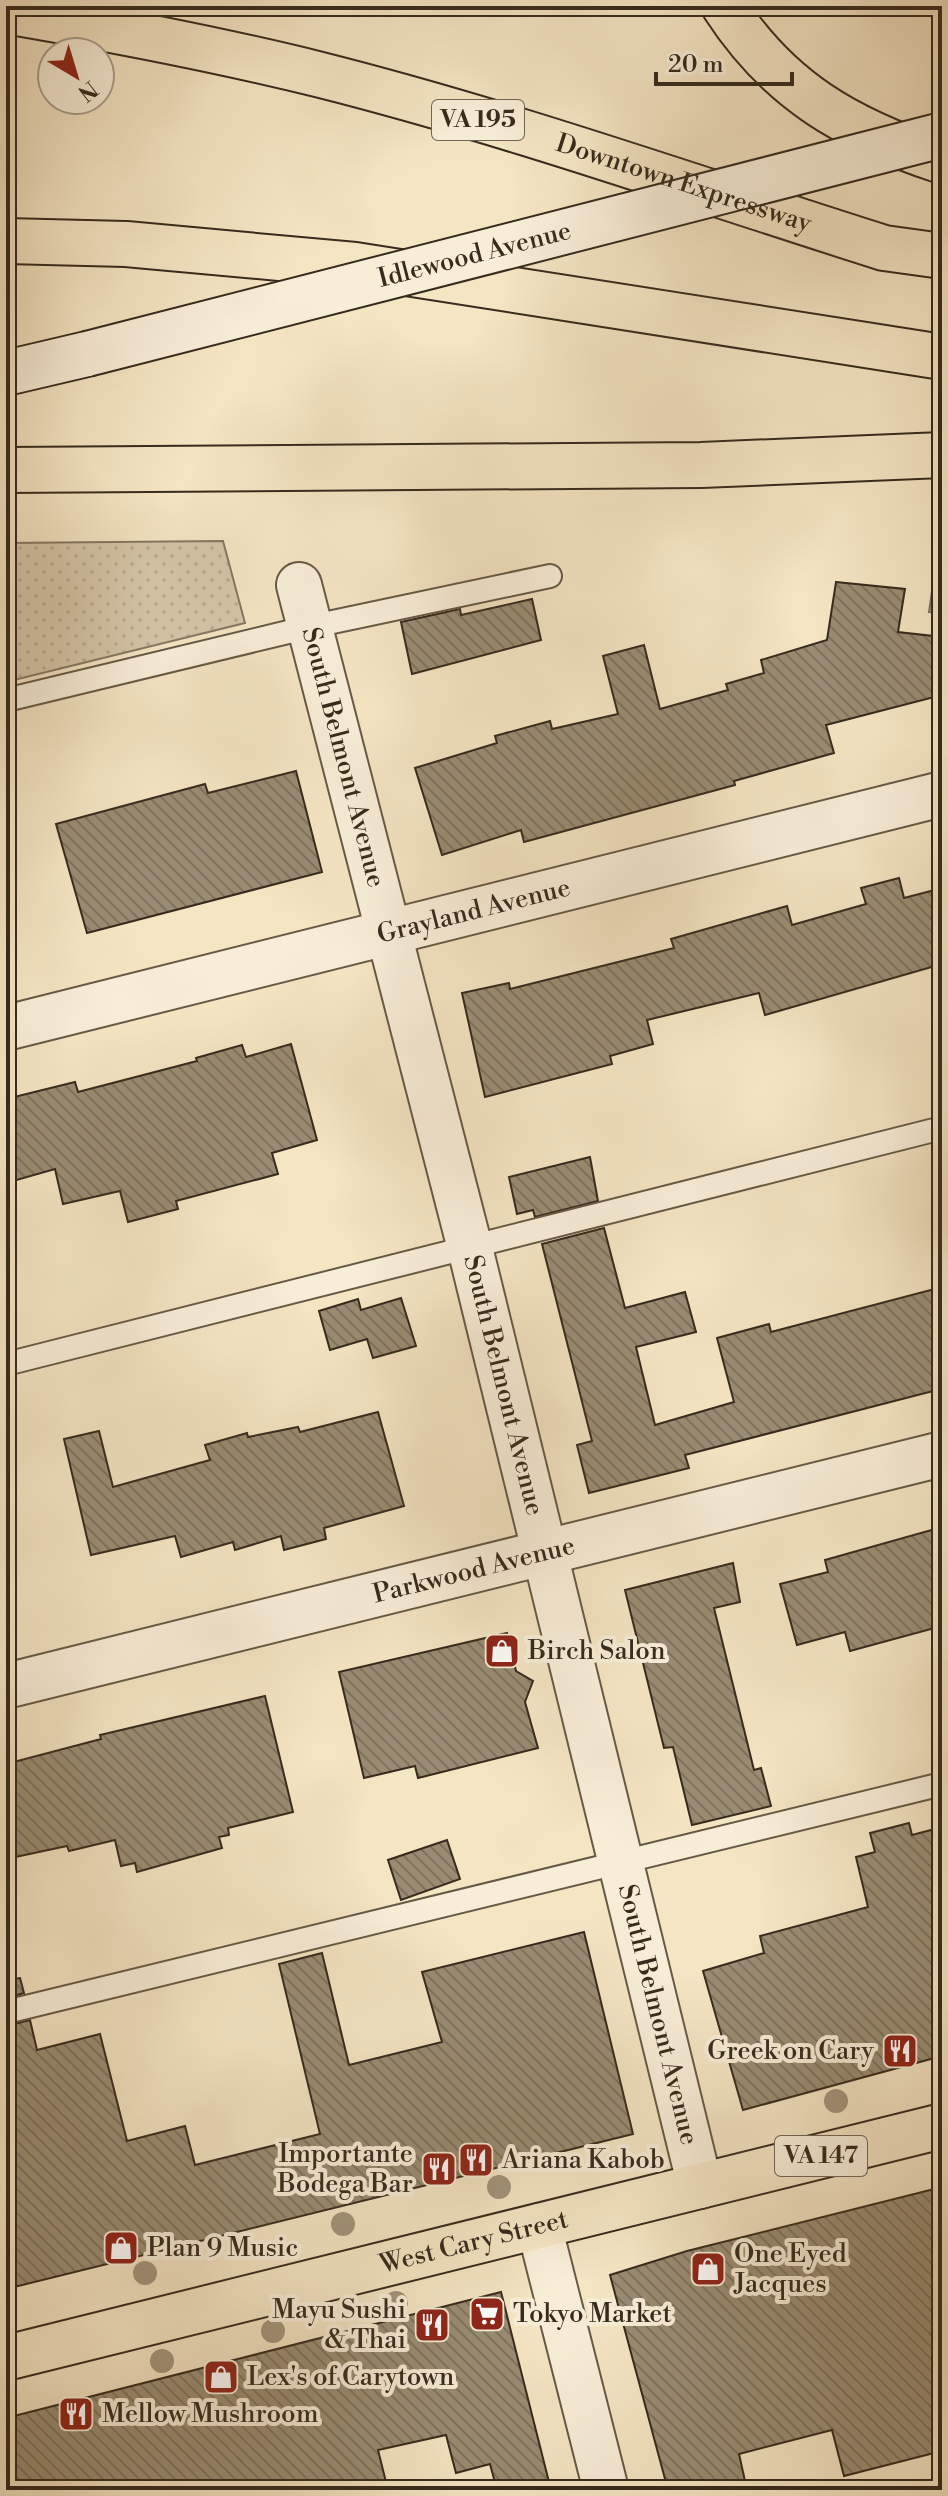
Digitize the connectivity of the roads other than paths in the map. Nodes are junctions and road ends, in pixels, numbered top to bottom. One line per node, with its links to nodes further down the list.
1 (724, 6): 4 (main road)
2 (6, 11): 6 (main road, Downtown Expressway / VA 195)
3 (942, 135): 8 (street, Idlewood Avenue, bridge)
4 (942, 161)
5 (6, 241): 7 (main road)
6 (942, 256)
7 (942, 357)
8 (6, 373)
9 (942, 455): 10 (main road)
10 (6, 470)
11 (550, 576): 12 (lane)
12 (304, 606): 13 (lane); 15 (street, South Belmont Avenue)
13 (6, 700)
14 (942, 794): 15 (street, Grayland Avenue)
15 (388, 932): 16 (street, Grayland Avenue); 18 (street, South Belmont Avenue)
16 (6, 1028)
17 (942, 1128): 18 (lane)
18 (470, 1248): 19 (lane); 21 (street, South Belmont Avenue)
19 (6, 1364)
20 (942, 1454): 21 (street, Parkwood Avenue)
21 (546, 1553): 22 (street, Parkwood Avenue); 24 (street, South Belmont Avenue)
22 (6, 1686)
23 (942, 1784): 24 (lane)
24 (623, 1863): 25 (lane); 27 (street, South Belmont Avenue)
25 (6, 2012)
26 (942, 2126): 27 (main road, West Cary Street / VA 147)
27 (700, 2186): 28 (main road, West Cary Street / VA 147)
28 (539, 2226): 29 (main road, West Cary Street / VA 147); 30 (street)
29 (6, 2358)
30 (606, 2490)

